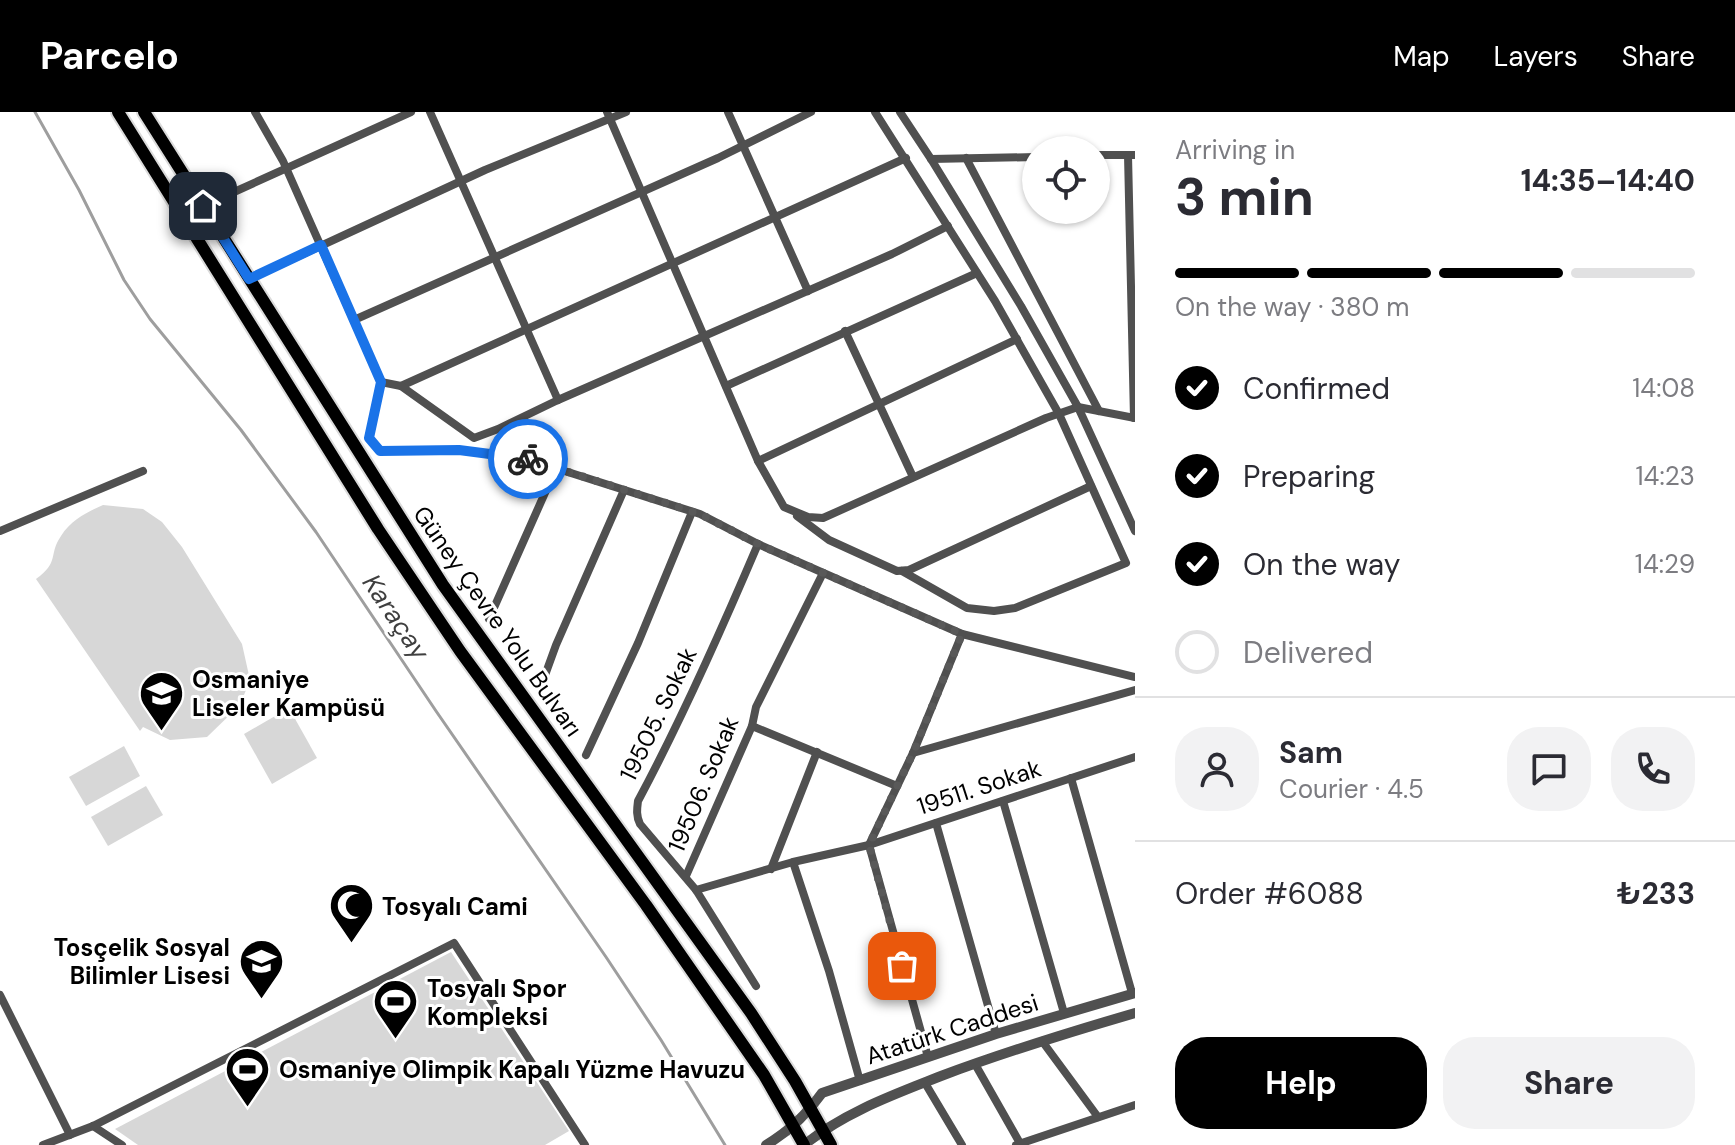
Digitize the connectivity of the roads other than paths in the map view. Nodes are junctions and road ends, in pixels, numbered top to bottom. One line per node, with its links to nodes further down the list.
1 (118, 112): 97 (highway, Güney Çevre Yolu Bulvarı)
2 (144, 112): 22 (highway, Güney Çevre Yolu Bulvarı)
3 (255, 112): 19 (street)
4 (411, 112): 19 (street)
5 (430, 112): 20 (street)
6 (626, 112): 11 (street)
7 (728, 112): 12 (street)
8 (811, 112): 12 (street)
9 (875, 112): 16 (street)
10 (900, 112): 18 (street)
11 (609, 116): 20 (street); 21 (street)
12 (742, 145): 21 (street); 23 (street)
13 (1110, 155): 14 (street)
14 (1132, 155): 24 (street)
15 (1022, 157): 17 (street)
16 (906, 158): 23 (street); 25 (street)
17 (966, 158): 18 (street); 33 (street)
18 (931, 159): 34 (street)
19 (287, 170): 22 (street); 26 (street)
20 (460, 182): 26 (street); 27 (street)
21 (642, 192): 27 (street); 28 (street)
22 (203, 206): 30 (highway, Güney Çevre Yolu Bulvarı)
23 (775, 218): 28 (street); 32 (street)
24 (1132, 222): 31 (street)
25 (948, 226): 29 (street); 32 (street)
26 (321, 245): 30 (street); 35 (street)
27 (495, 259): 35 (street); 36 (street)
28 (672, 262): 36 (street); 38 (street)
29 (977, 273): 37 (street); 39 (street)
30 (249, 279): 95 (highway, Güney Çevre Yolu Bulvarı)
31 (1133, 288): 40 (street)
32 (808, 291): 38 (street)
33 (1037, 294): 34 (street); 47 (street)
34 (1018, 301): 46 (street)
35 (354, 320): 41 (street)
36 (526, 330): 42 (street); 44 (street)
37 (845, 331): 43 (street); 45 (street)
38 (704, 336): 43 (street); 44 (street)
39 (1017, 339): 45 (street); 48 (street)
40 (1134, 352): 49 (street)
41 (381, 382): 42 (street); 51 (street)
42 (401, 386): 44 (street)
43 (726, 386): 50 (street)
44 (558, 400)
45 (879, 404): 50 (street); 53 (street)
46 (1078, 407): 47 (street); 48 (street); 59 (street)
47 (1099, 411): 49 (street)
48 (1059, 414): 53 (street); 54 (street)
49 (1134, 418)
50 (758, 461): 56 (street)
51 (556, 468): 55 (street); 63 (street)
52 (143, 471): 58 (street)
53 (913, 477): 56 (street)
54 (1091, 486): 61 (street); 61 (street)
55 (624, 490): 57 (street); 66 (street)
56 (784, 507): 61 (street)
57 (692, 512): 60 (street); 71 (street)
58 (0, 531)
59 (1135, 531)
60 (758, 544): 62 (street); 80 (street, 19505. Sokak)
61 (902, 571)
62 (823, 573): 64 (street); 68 (street, 19506. Sokak)
63 (489, 619)
64 (962, 634): 65 (street); 70 (street)
65 (1135, 677)
66 (540, 689)
67 (1135, 690): 70 (street)
68 (752, 726): 69 (street); 80 (street, 19506. Sokak)
69 (817, 752): 74 (street); 79 (street)
70 (913, 753): 74 (street)
71 (586, 755)
72 (1135, 758): 73 (street, 19511. Sokak)
73 (1071, 778): 75 (street, 19511. Sokak); 83 (street)
74 (897, 786): 77 (street)
75 (1003, 801): 76 (street, 19511. Sokak); 86 (street)
76 (936, 823): 77 (street, 19511. Sokak); 88 (street)
77 (869, 845): 78 (street, 19511. Sokak); 90 (street)
78 (793, 862): 79 (street, 19511. Sokak); 92 (street)
79 (771, 869): 81 (street, 19511. Sokak)
80 (686, 876): 81 (street, 19505. Sokak)
81 (696, 890): 82 (street, 19505. Sokak)
82 (756, 986)
83 (1134, 993): 86 (street, Atatürk Caddesi)
84 (0, 995): 85 (street)
85 (4, 1010): 100 (street)
86 (1064, 1013): 88 (street, Atatürk Caddesi)
87 (1135, 1013): 89 (street, Atatürk Caddesi)
88 (996, 1034): 90 (street, Atatürk Caddesi)
89 (1042, 1041): 91 (street, Atatürk Caddesi); 96 (street)
90 (928, 1057): 92 (street, Atatürk Caddesi)
91 (975, 1064): 93 (street, Atatürk Caddesi); 108 (street)
92 (860, 1081): 95 (street, Atatürk Caddesi)
93 (925, 1083): 99 (street, Atatürk Caddesi); 107 (street)
94 (1135, 1105): 96 (street)
95 (811, 1109): 97 (street, Atatürk Caddesi); 99 (highway, Güney Çevre Yolu Bulvarı)
96 (1098, 1117): 108 (street)
97 (794, 1124): 104 (street, Atatürk Caddesi); 105 (highway, Güney Çevre Yolu Bulvarı)
98 (93, 1126): 100 (street); 102 (street); 103 (street)
99 (823, 1130): 105 (street, Atatürk Caddesi); 106 (highway, Güney Çevre Yolu Bulvarı)
100 (70, 1135): 101 (street)
101 (43, 1145)
102 (122, 1145)
103 (585, 1145)
104 (766, 1145)
105 (804, 1145)
106 (831, 1145)
107 (962, 1145)
108 (1019, 1145)

